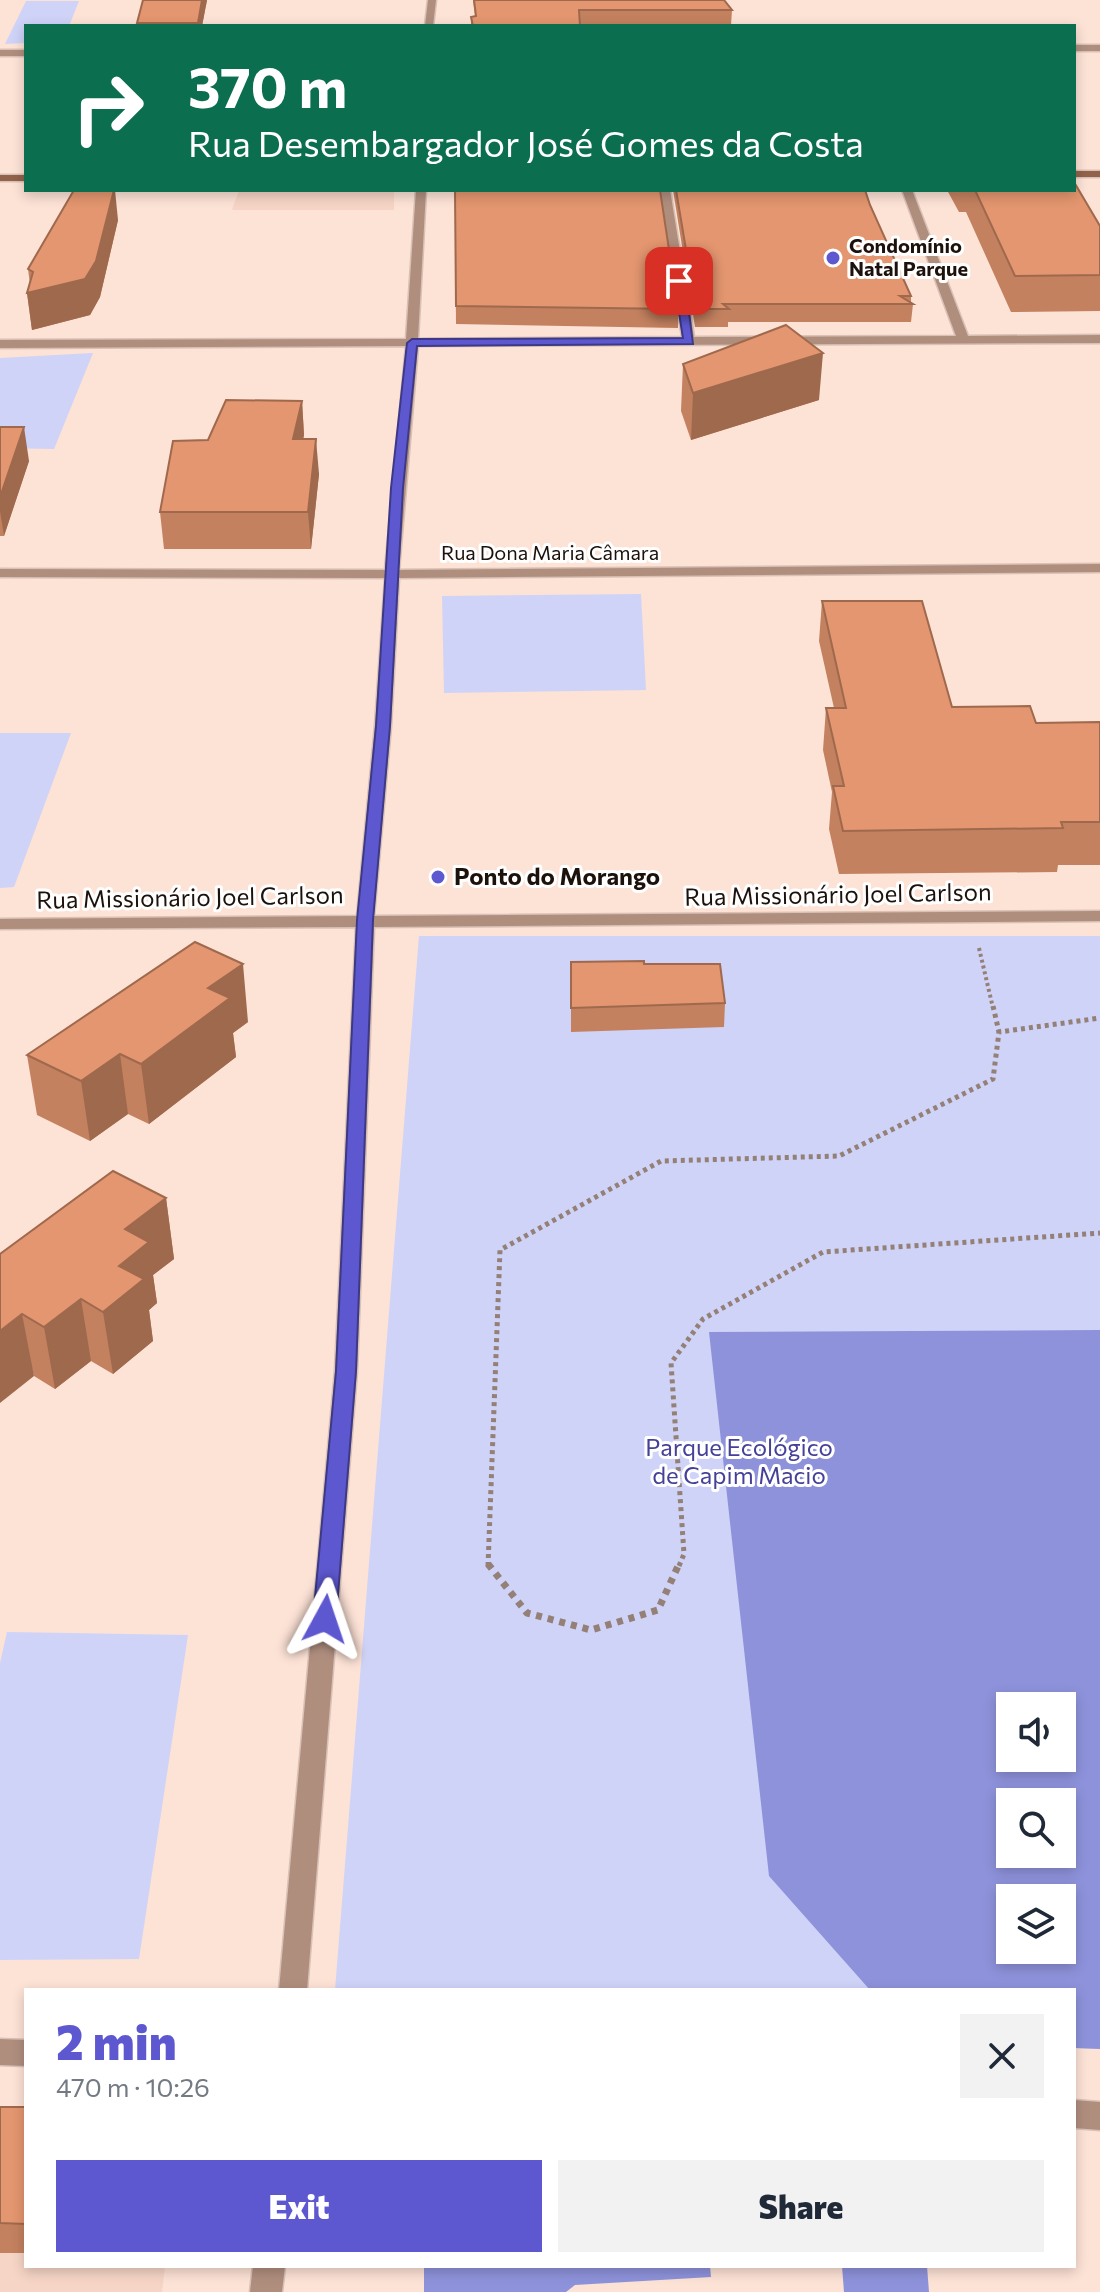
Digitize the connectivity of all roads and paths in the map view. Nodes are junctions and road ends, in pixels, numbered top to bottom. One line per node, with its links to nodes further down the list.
1 (432, 0): 2 (street)
2 (429, 24)
3 (1076, 48): 4 (street)
4 (1100, 48)
5 (0, 53): 6 (street)
6 (24, 53)
7 (1076, 174): 8 (main road)
8 (1100, 174)
9 (0, 178): 10 (main road)
10 (24, 178)
11 (421, 192): 17 (street)
12 (665, 192): 16 (street)
13 (908, 192): 15 (street)
14 (1100, 339): 15 (street)
15 (964, 341): 16 (street)
16 (689, 342): 17 (street)
17 (412, 343): 18 (street); 21 (street)
18 (0, 344)
19 (1100, 568): 21 (street, Rua Dona Maria Câmara)
20 (0, 573): 21 (street, Rua Dona Maria Câmara)
21 (391, 574): 23 (street)
22 (1100, 916): 23 (street, Rua Missionário Joel Carlson)
23 (365, 920): 24 (street, Rua Missionário Joel Carlson); 29 (street)
24 (0, 924)
25 (976, 936): 27 (path)
26 (1100, 1018): 27 (path)
27 (999, 1032): 28 (path)
28 (1100, 1233)
29 (293, 1988)
30 (0, 2052): 31 (street)
31 (24, 2053)
32 (1076, 2114): 33 (street)
33 (1100, 2116)
34 (269, 2268): 35 (street)
35 (266, 2292)

